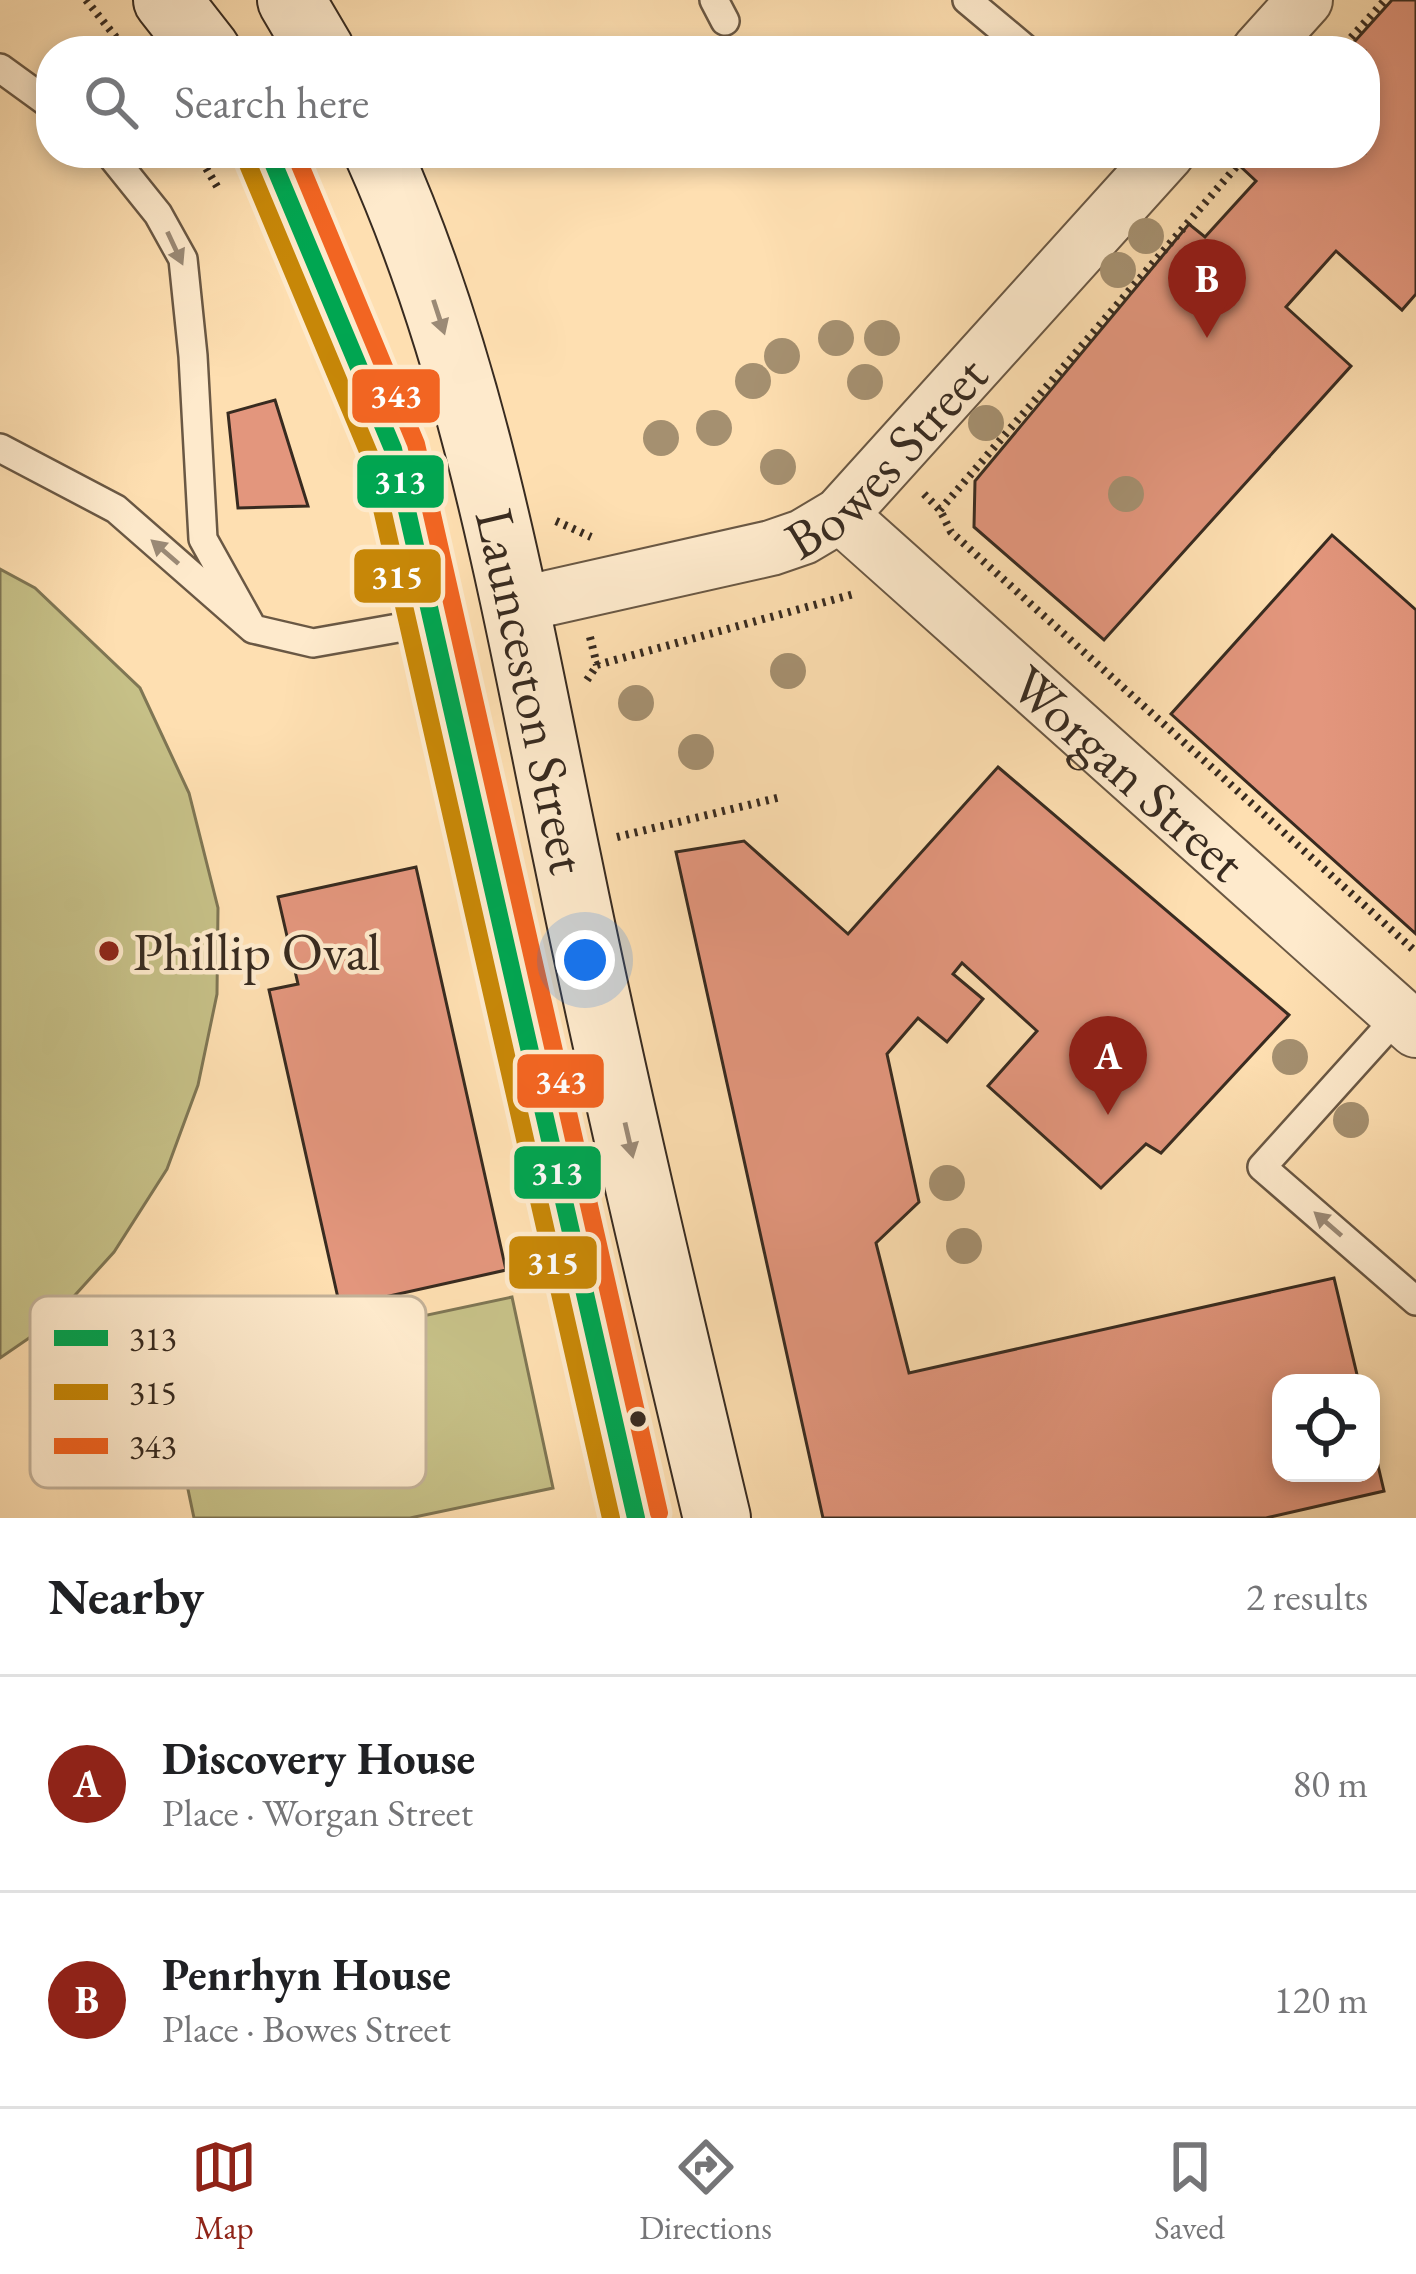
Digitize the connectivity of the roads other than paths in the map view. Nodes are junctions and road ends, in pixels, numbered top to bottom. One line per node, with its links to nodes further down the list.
1 (167, 0): 5 (main road)
2 (291, 0): 6 (main road)
3 (967, 0): 7 (lane)
4 (1306, 0): 8 (street)
5 (195, 36)
6 (312, 36)
7 (1010, 36)
8 (1273, 36)
9 (0, 68): 10 (lane)
10 (36, 94)
11 (121, 168): 19 (lane, one-way to 19)
12 (275, 168): 18 (main road, Launceston Street)
13 (384, 168): 17 (main road, Launceston Street, one-way to 17)
14 (1147, 168): 16 (street, Bowes Street)
15 (0, 448): 19 (lane, one-way to 15)
16 (840, 515): 17 (street, Bowes Street); 20 (street, Worgan Street)
17 (513, 606): 18 (main road); 23 (main road, Launceston Street, one-way to 23)
18 (432, 622): 19 (lane); 22 (main road, Launceston Street)
19 (253, 629)
20 (1407, 1023): 21 (lane, one-way to 20)
21 (1416, 1301)
22 (636, 1518)
23 (718, 1518)

